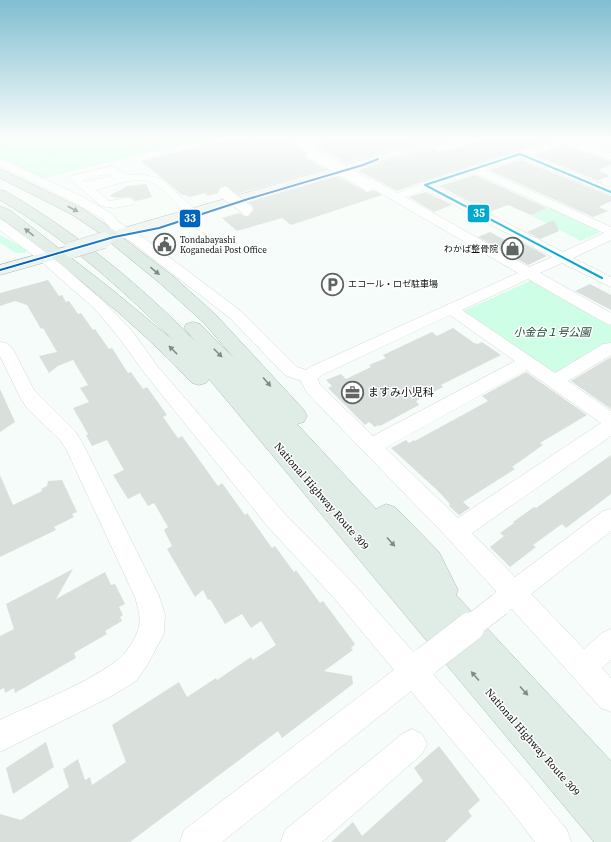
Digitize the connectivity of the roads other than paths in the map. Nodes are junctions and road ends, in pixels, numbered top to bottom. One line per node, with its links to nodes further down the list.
1 (9, 177): 30 (highway, one-way to 30)
2 (32, 177): 30 (street)
3 (137, 177): 23 (street)
4 (143, 177): 26 (street)
5 (316, 177): 26 (main road)
6 (319, 177): 30 (main road)
7 (355, 177): 14 (street, bridge)
8 (359, 177): 15 (street)
9 (451, 177): 18 (street)
10 (493, 177): 28 (street)
11 (576, 177): 19 (street)
12 (366, 183): 13 (street, bridge)
13 (366, 183)
14 (366, 183)
15 (368, 183): 22 (street)
16 (403, 183): 18 (street)
17 (0, 184): 50 (highway, National Highway Route 309, one-way to 50)
18 (426, 186): 22 (street); 32 (street)
19 (611, 192)
20 (225, 193): 24 (street, bridge)
21 (0, 194): 48 (highway, National Highway Route 309)
22 (395, 197): 34 (street)
23 (128, 202)
24 (246, 209)
25 (0, 210): 31 (highway, one-way to 25)
26 (192, 212): 30 (main road)
27 (0, 224): 31 (street)
28 (611, 232)
29 (611, 235): 32 (street)
30 (119, 236): 31 (main road, bridge); 41 (street); 50 (highway, one-way to 50)
31 (57, 254): 33 (main road); 48 (highway, one-way to 31); 52 (street)
32 (563, 258): 34 (street); 35 (street)
33 (0, 270)
34 (529, 273): 36 (street); 37 (street)
35 (611, 283)
36 (451, 309): 40 (street); 41 (street)
37 (611, 320)
38 (0, 346): 55 (street)
39 (611, 350): 42 (street)
40 (527, 362): 42 (street); 45 (street)
41 (309, 378): 45 (street)
42 (554, 381): 43 (street)
43 (611, 420)
44 (611, 426): 47 (street)
45 (370, 447): 47 (street)
46 (611, 518): 49 (street)
47 (456, 531): 49 (street)
48 (403, 590): 58 (highway, National Highway Route 309, one-way to 48)
49 (506, 599): 52 (street, bridge); 53 (street)
50 (458, 618): 57 (highway, National Highway Route 309, one-way to 57)
51 (611, 642): 53 (street)
52 (420, 667): 59 (street); 61 (street)
53 (583, 668): 54 (street)
54 (611, 698)
55 (0, 736)
56 (412, 744): 60 (street)
57 (611, 787)
58 (611, 833)
59 (196, 842)
60 (297, 842)
61 (555, 842)

